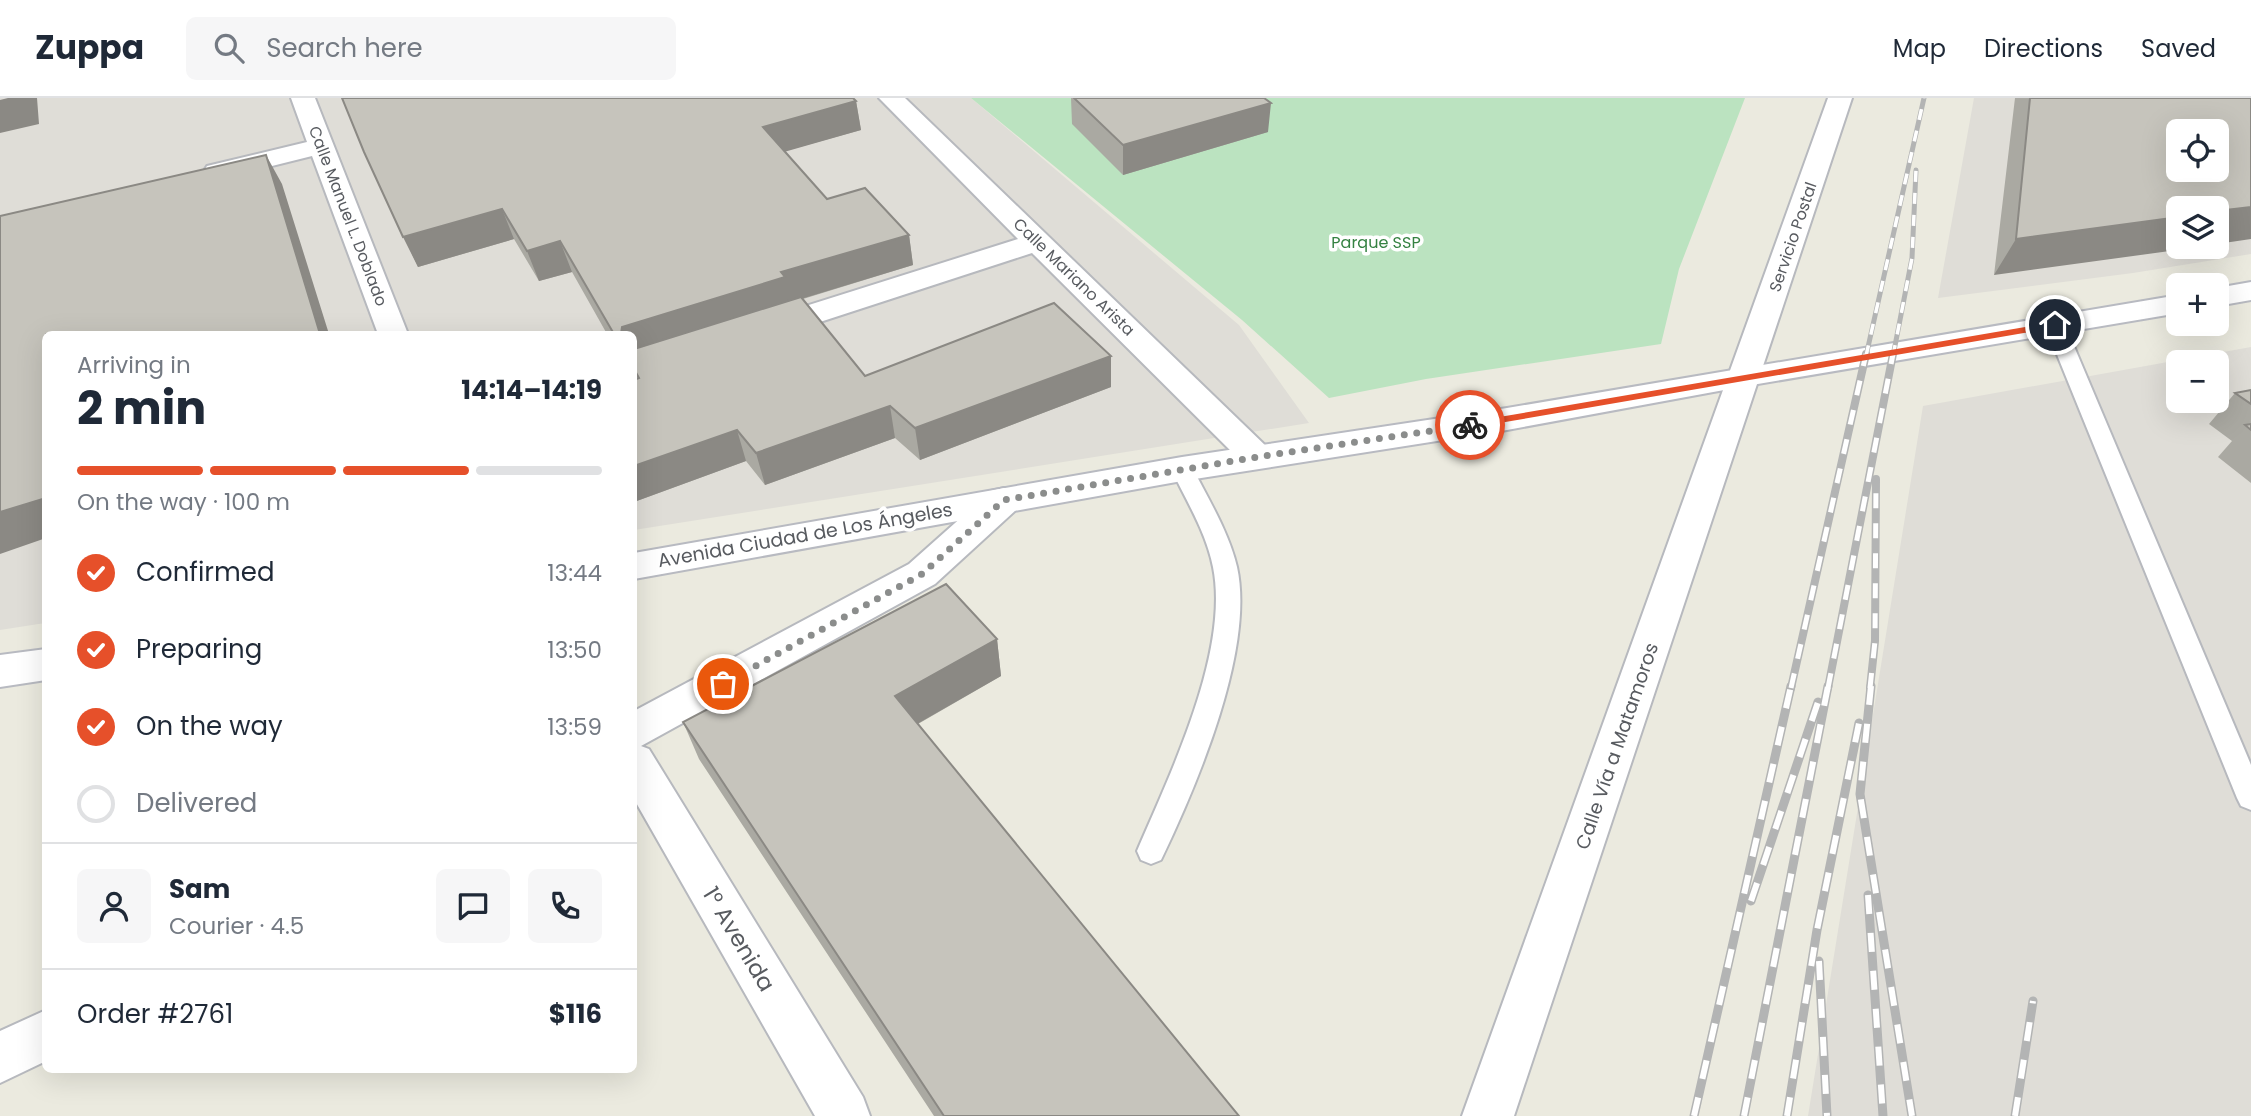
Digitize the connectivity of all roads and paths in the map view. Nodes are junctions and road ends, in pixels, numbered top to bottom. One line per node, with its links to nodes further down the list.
1 (303, 98): 4 (street, Calle Manuel L. Doblado)
2 (891, 98): 6 (street, Calle Mariano Arista)
3 (1840, 98): 13 (street, Servicio Postal)
4 (320, 146): 5 (street); 11 (street, Calle Manuel L. Doblado)
5 (187, 179)
6 (1037, 242): 12 (street); 14 (street, Calle Mariano Arista)
7 (2251, 291): 8 (street)
8 (2229, 295)
9 (2166, 305): 10 (street, Avenida Ciudad de Los Ángeles)
10 (2055, 325): 13 (street, Avenida Ciudad de Los Ángeles); 22 (lane)
11 (392, 331)
12 (738, 338)
13 (1746, 376): 14 (street, Avenida Ciudad de Los Ángeles); 27 (street, Calle Vía a Matamoros)
14 (1257, 457): 15 (street, Avenida Ciudad de Los Ángeles)
15 (1182, 469): 16 (street, Avenida Ciudad de Los Ángeles); 23 (lane)
16 (1004, 500): 17 (street, Avenida Ciudad de Los Ángeles); 20 (street)
17 (637, 565)
18 (42, 665): 19 (street)
19 (0, 671)
20 (637, 730)
21 (637, 766): 26 (street, 1° Avenida)
22 (2251, 798)
23 (1151, 851)
24 (42, 1036): 25 (street)
25 (0, 1058)
26 (844, 1116)
27 (1488, 1116)

